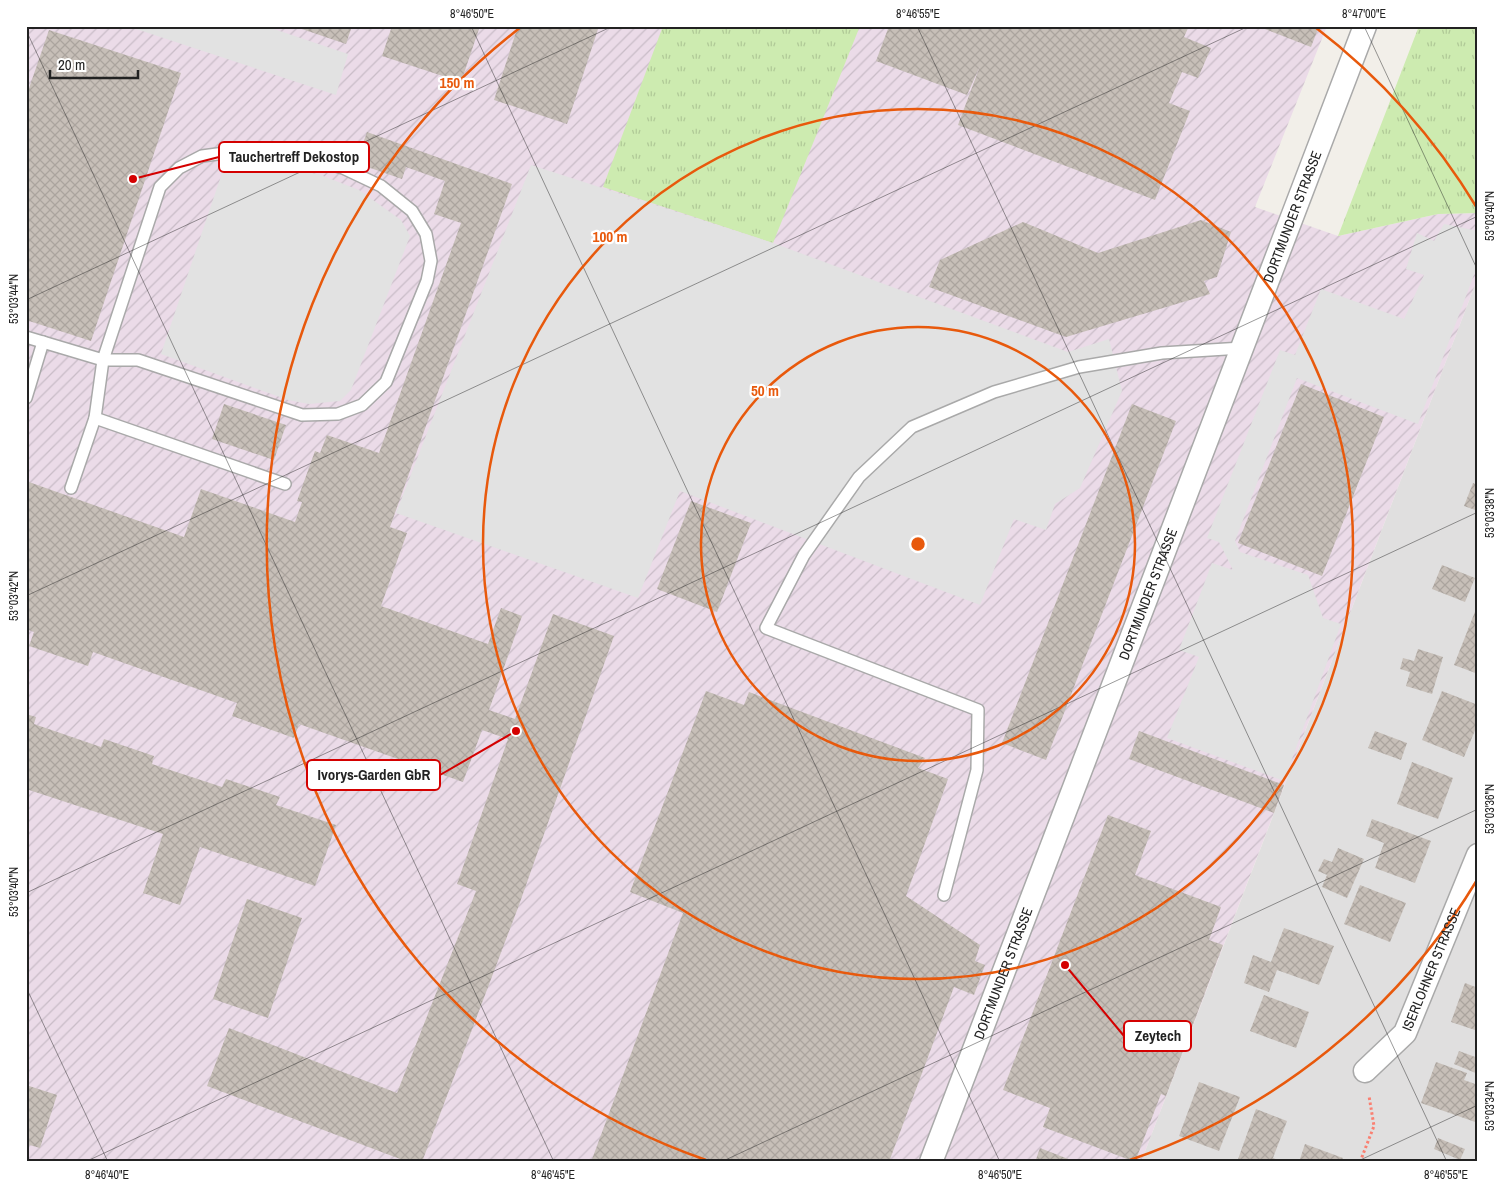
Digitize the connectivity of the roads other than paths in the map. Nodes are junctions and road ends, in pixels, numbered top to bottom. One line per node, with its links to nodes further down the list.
1 (1365, 26): 4 (street, DORTMUNDER STRASSE)
2 (26, 338): 3 (lane)
3 (43, 342): 5 (lane); 6 (lane)
4 (1242, 348): 11 (lane); 13 (street, DORTMUNDER STRASSE)
5 (103, 360): 5 (lane); 7 (lane)
6 (26, 398)
7 (95, 418): 8 (lane); 9 (lane)
8 (285, 484)
9 (71, 488)
10 (1478, 855): 12 (street, ISERLOHNER STRASSE)
11 (944, 895)
12 (1365, 1071)
13 (931, 1162)

